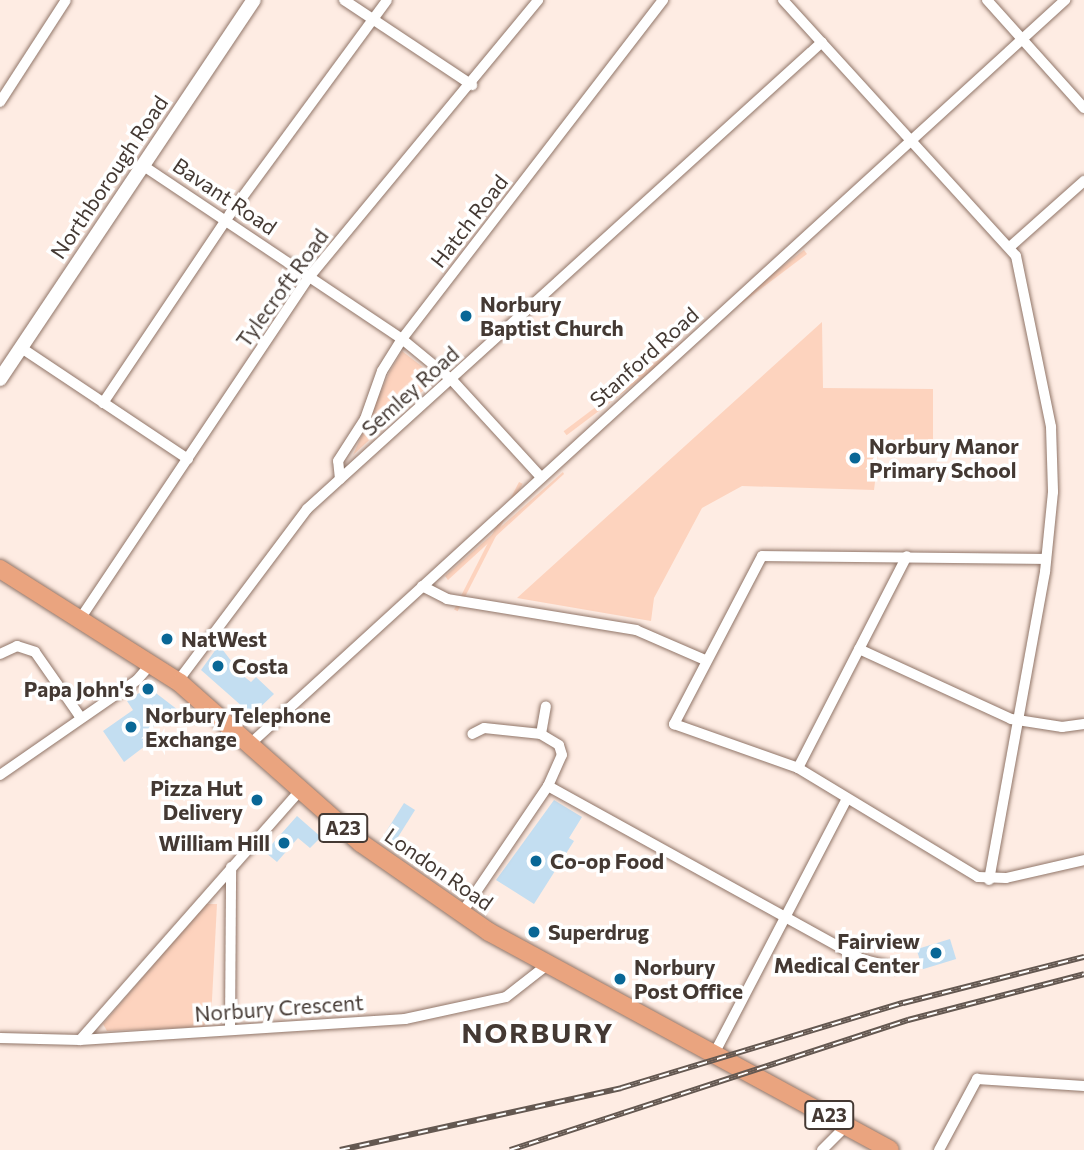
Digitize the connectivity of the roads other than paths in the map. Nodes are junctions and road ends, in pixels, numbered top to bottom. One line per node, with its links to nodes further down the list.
1 (66, 0): 14 (street)
2 (254, 0): 17 (street, Northborough Road)
3 (344, 0): 10 (street)
4 (387, 0): 10 (street)
5 (538, 0): 13 (street, Tylecroft Road)
6 (663, 0): 22 (street, Hatch Road)
7 (783, 0): 12 (street)
8 (987, 0): 11 (street)
9 (1065, 0): 11 (street, Stanford Road)
10 (373, 19): 13 (street); 19 (street)
11 (1023, 39): 15 (street); 16 (street, Stanford Road)
12 (822, 42): 16 (street); 25 (street, Semley Road)
13 (472, 85): 21 (street, Tylecroft Road)
14 (0, 102)
15 (1084, 108)
16 (911, 139): 20 (street); 28 (street, Stanford Road)
17 (142, 164): 19 (street, Bavant Road); 23 (street, Northborough Road)
18 (1084, 181): 20 (street)
19 (226, 220): 21 (street, Bavant Road); 26 (street)
20 (1012, 246): 31 (street)
21 (310, 276): 22 (street, Bavant Road); 27 (street, Tylecroft Road)
22 (402, 339): 25 (street, Bavant Road); 29 (street, Hatch Road)
23 (19, 347): 24 (street, Northborough Road); 26 (street)
24 (0, 379)
25 (452, 380): 28 (street, Bavant Road); 29 (street, Semley Road)
26 (103, 402): 27 (street)
27 (188, 459): 34 (street, Tylecroft Road)
28 (541, 477): 33 (street, Stanford Road)
29 (340, 480): 39 (street, Semley Road)
30 (906, 556): 31 (street); 35 (street); 37 (street)
31 (1046, 559): 42 (street)
32 (0, 569): 34 (highway, London Road / A23)
33 (422, 586): 37 (street); 46 (street, Stanford Road)
34 (82, 617): 38 (highway, London Road / A23)
35 (859, 649): 42 (street); 47 (street)
36 (0, 653): 41 (street)
37 (705, 660): 47 (street)
38 (152, 663): 39 (highway, London Road / A23); 41 (street)
39 (178, 681): 46 (highway, London Road / A23)
40 (545, 706): 45 (street)
41 (81, 719): 48 (street)
42 (1018, 720): 43 (street); 54 (street)
43 (1084, 724)
44 (472, 734): 45 (street)
45 (541, 734): 49 (street)
46 (250, 744): 50 (highway, London Road / A23)
47 (798, 768): 51 (street)
48 (0, 775)
49 (548, 786): 55 (street); 56 (street)
50 (299, 792): 53 (street); 55 (highway, London Road / A23)
51 (847, 798): 54 (street); 56 (street)
52 (1084, 860): 54 (street)
53 (231, 867): 59 (street); 61 (street)
54 (989, 880)
55 (461, 914): 57 (highway, London Road / A23)
56 (783, 915): 58 (street); 62 (street)
57 (547, 965): 59 (street, Norbury Crescent); 62 (highway, London Road / A23)
58 (893, 967)
59 (230, 1030): 61 (street, Norbury Crescent)
60 (0, 1038): 61 (street, Norbury Crescent)
61 (80, 1040)
62 (714, 1054): 64 (highway, London Road / A23)
63 (1084, 1086): 67 (street)
64 (847, 1125): 65 (street); 66 (highway, London Road / A23)
65 (822, 1150)
66 (890, 1150)
67 (939, 1150)

